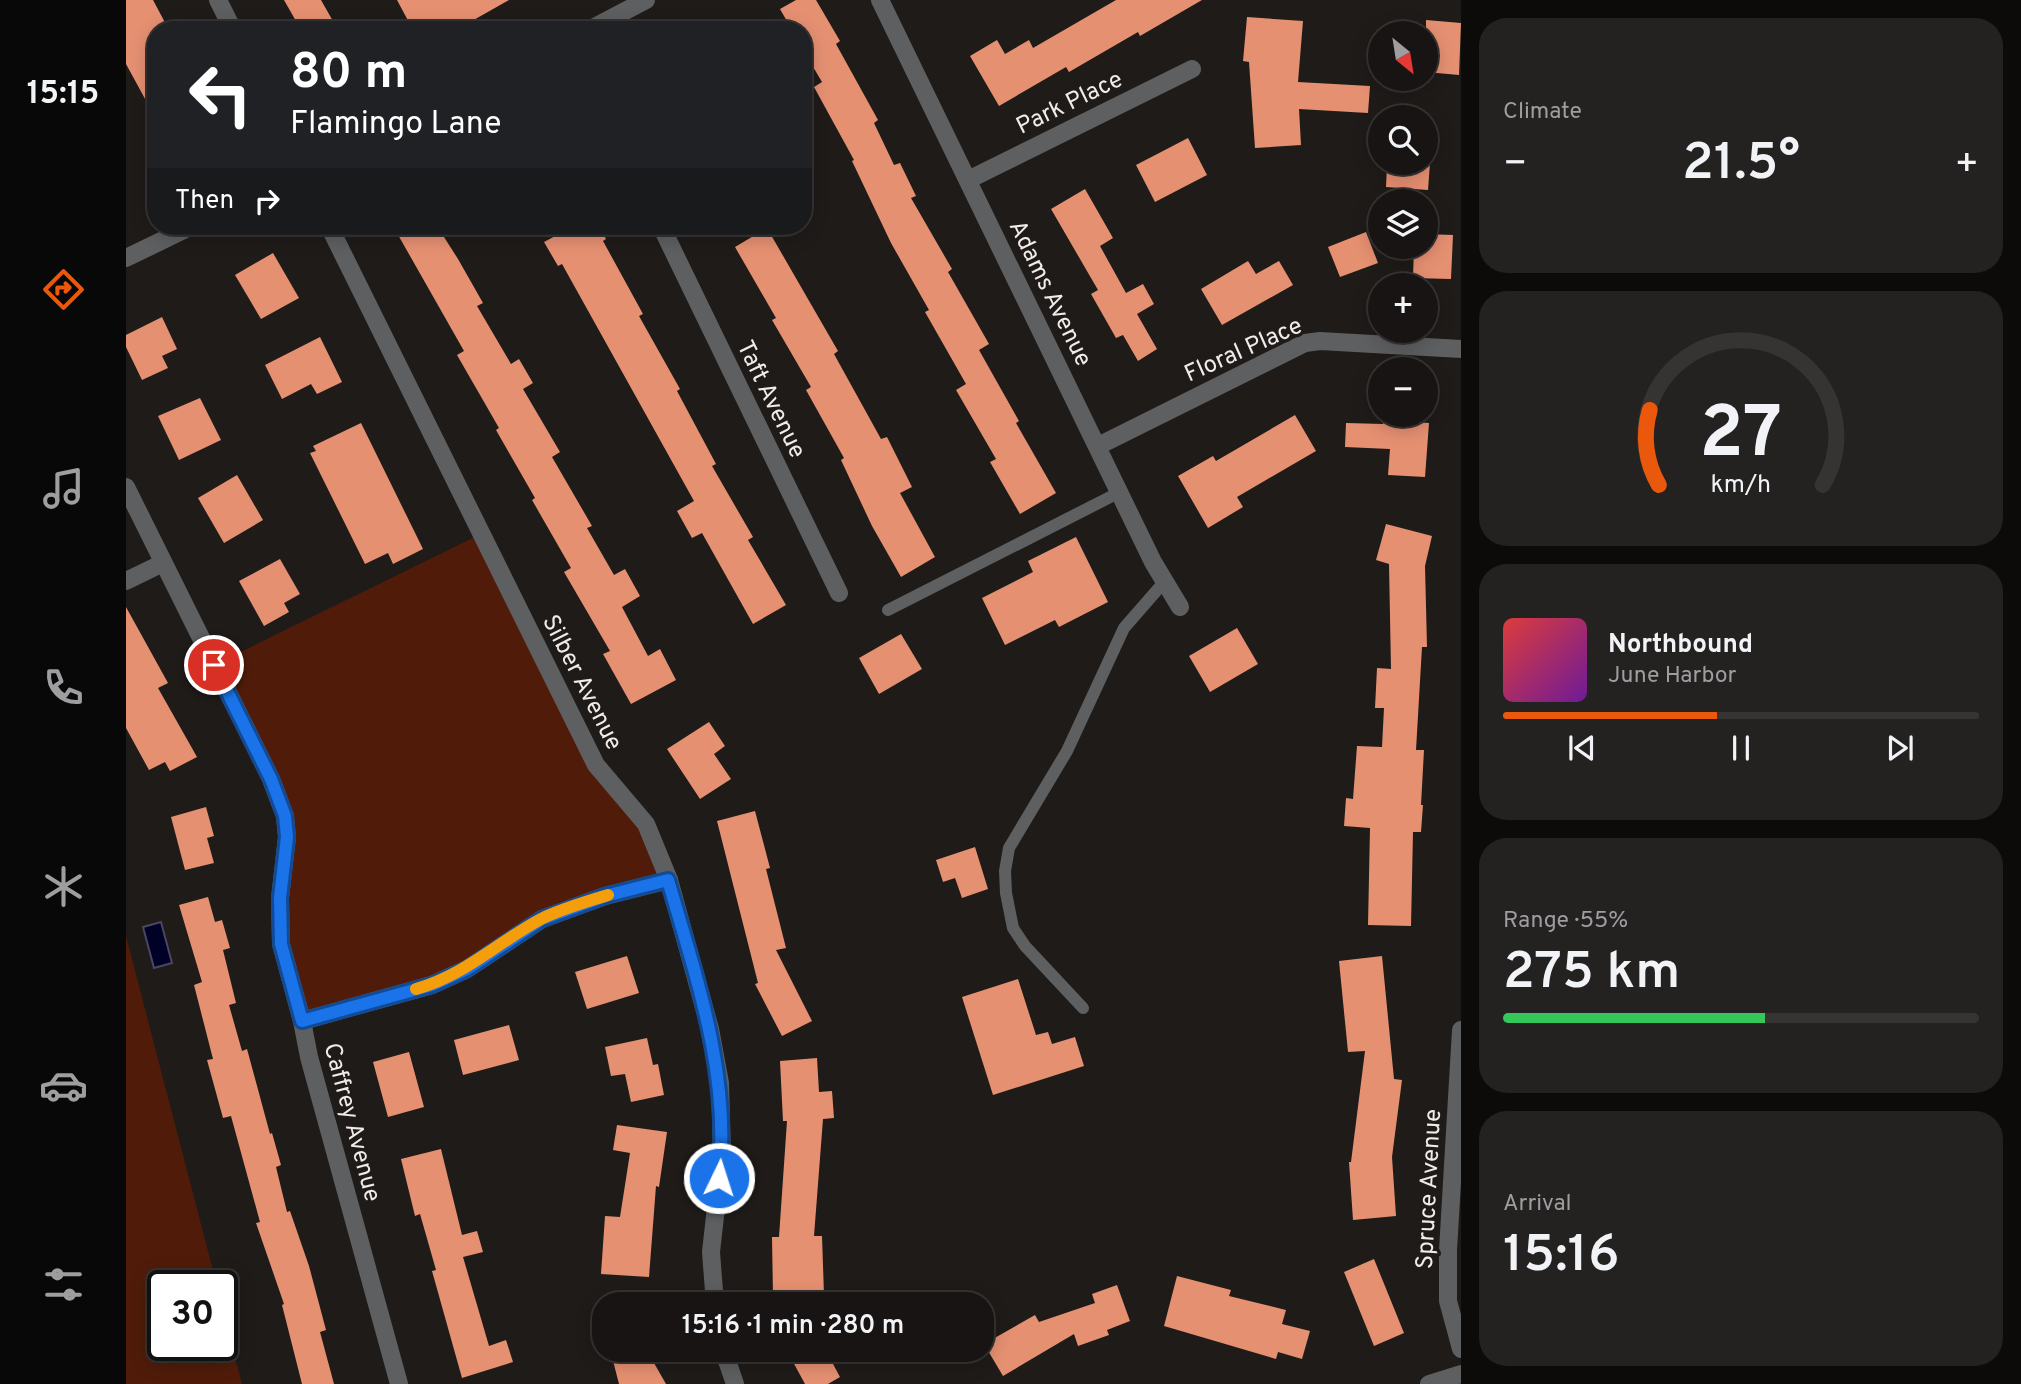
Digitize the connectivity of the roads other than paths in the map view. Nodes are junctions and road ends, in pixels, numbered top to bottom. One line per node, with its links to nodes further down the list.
1 (218, 0): 4 (street)
2 (646, 0): 5 (street)
3 (880, 0): 7 (street, Adams Avenue)
4 (228, 21)
5 (606, 21)
6 (1192, 69): 7 (street, Park Place)
7 (968, 180): 13 (street, Adams Avenue)
8 (173, 235): 11 (street)
9 (333, 235): 22 (street, Silber Avenue)
10 (664, 235): 19 (street, Taft Avenue)
11 (126, 258)
12 (1461, 349): 13 (street, Floral Place)
13 (1098, 446): 15 (street, Adams Avenue)
14 (126, 487): 16 (street, Caffrey Avenue)
15 (1120, 492): 18 (street, Adams Avenue); 21 (lane)
16 (163, 563): 17 (street); 24 (street, Caffrey Avenue)
17 (126, 581)
18 (1165, 581): 20 (street, Adams Avenue); 23 (lane)
19 (839, 593)
20 (1180, 607)
21 (888, 610)
22 (668, 880): 24 (street); 26 (street, Silber Avenue)
23 (1083, 1008)
24 (302, 1021): 30 (street, Caffrey Avenue)
25 (1461, 1030): 27 (street, Spruce Avenue)
26 (714, 1292)
27 (1461, 1349)
28 (727, 1362): 31 (street)
29 (1461, 1374): 32 (street)
30 (399, 1384)
31 (735, 1384)
32 (1429, 1384)

